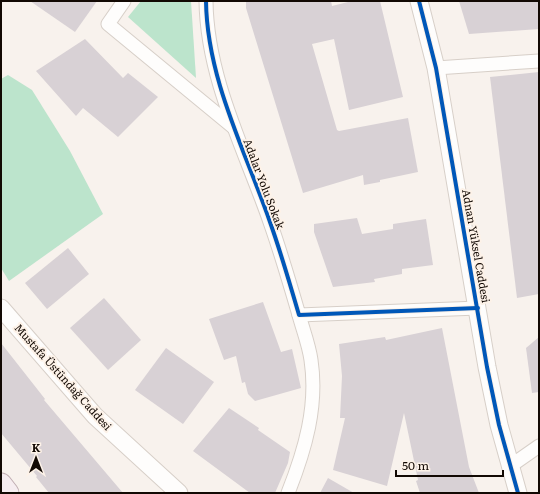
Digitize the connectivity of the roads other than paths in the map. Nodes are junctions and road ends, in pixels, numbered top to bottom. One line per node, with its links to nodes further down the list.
1 (124, 1): 6 (street, Adalar Yolu Sokak)
2 (206, 1): 6 (street, Adalar Yolu Sokak)
3 (419, 1): 5 (street, Adnan Yüksel Caddesi)
4 (539, 60): 5 (street)
5 (436, 68): 8 (street, Adnan Yüksel Caddesi)
6 (233, 127): 9 (street, Adalar Yolu Sokak)
7 (1, 308): 14 (street, Mustafa Üstündağ Caddesi)
8 (478, 308): 9 (street); 11 (street, Adnan Yüksel Caddesi)
9 (300, 315): 15 (street, Adalar Yolu Sokak)
10 (539, 446): 11 (street)
11 (510, 467): 16 (street, Adnan Yüksel Caddesi)
12 (1, 484): 13 (main road)
13 (8, 493)
14 (179, 493)
15 (288, 493)
16 (518, 493)

